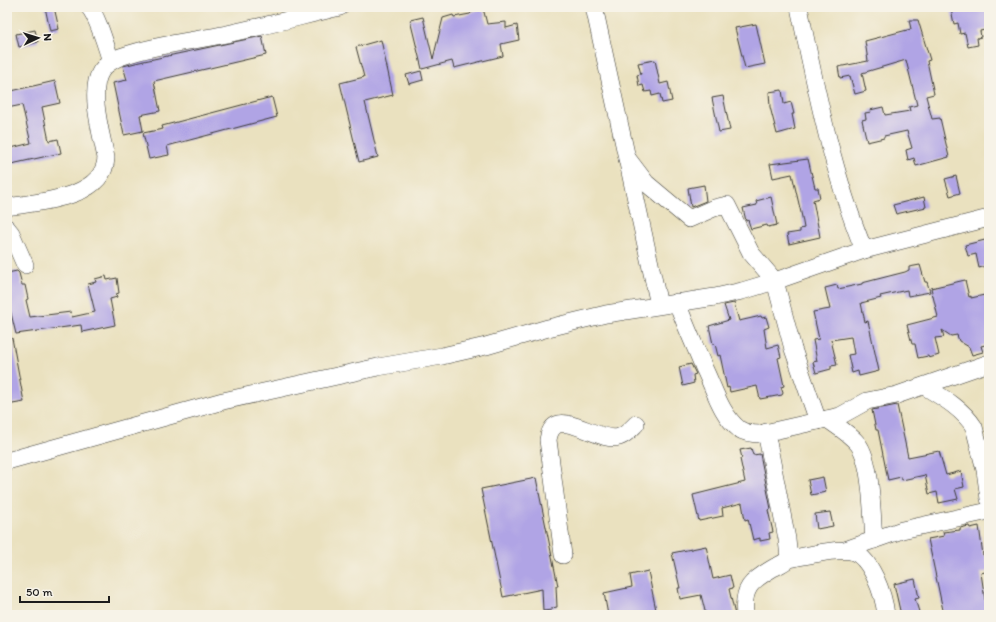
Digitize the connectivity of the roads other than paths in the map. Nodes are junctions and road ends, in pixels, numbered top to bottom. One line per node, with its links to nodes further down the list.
1 (89, 7): 6 (street)
2 (340, 7): 5 (street)
3 (594, 7): 7 (street)
4 (799, 7): 11 (street)
5 (287, 13): 6 (street)
6 (111, 62): 8 (street)
7 (627, 158): 13 (street); 15 (street)
8 (7, 208)
9 (989, 218): 11 (street)
10 (7, 228): 12 (street)
11 (864, 250): 13 (street)
12 (25, 265)
13 (775, 281): 14 (street); 18 (street)
14 (677, 302): 15 (street); 20 (street)
15 (659, 305): 21 (street)
16 (989, 363): 17 (street)
17 (924, 386): 18 (street); 22 (street)
18 (822, 420): 20 (street); 24 (street)
19 (636, 424): 26 (street)
20 (766, 432): 27 (street)
21 (7, 461)
22 (989, 499)
23 (989, 511): 24 (street)
24 (874, 540): 25 (street)
25 (845, 550): 27 (street); 29 (street)
26 (564, 555)
27 (789, 558): 28 (street)
28 (745, 615)
29 (886, 615)

